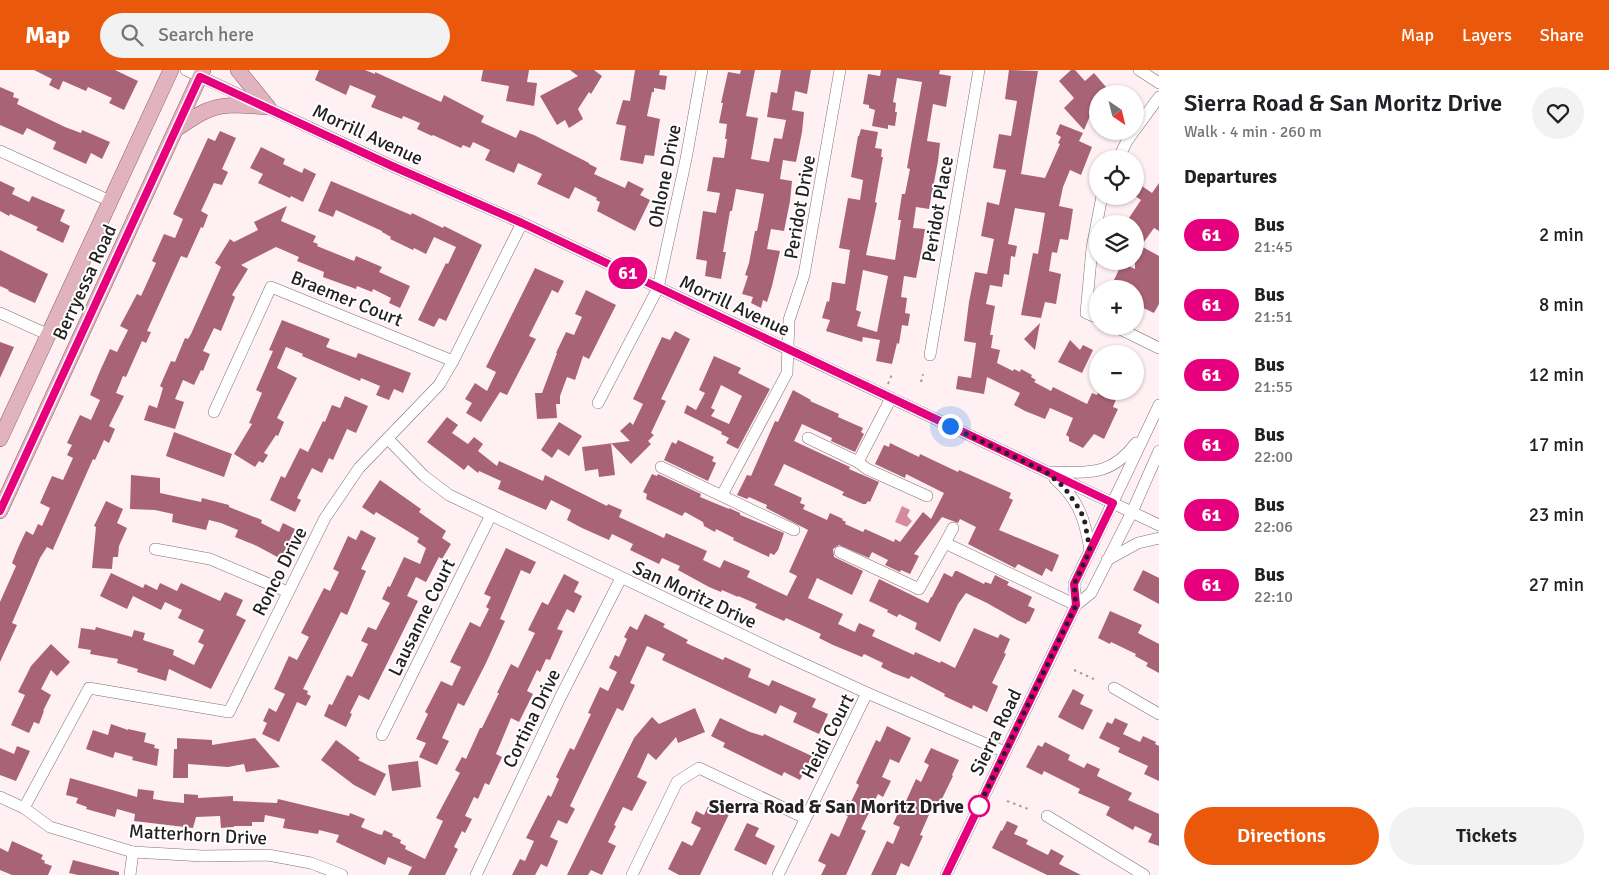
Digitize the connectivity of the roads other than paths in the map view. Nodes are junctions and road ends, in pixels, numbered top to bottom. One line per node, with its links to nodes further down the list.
1 (170, 70): 15 (main road, Berryessa Road)
2 (186, 70): 8 (street, Morrill Avenue)
3 (238, 70): 11 (main road)
4 (702, 70): 20 (street, Ohlone Drive)
5 (840, 70): 26 (street, Peridot Drive)
6 (979, 70): 27 (street, Peridot Place)
7 (1139, 70): 9 (street)
8 (202, 73): 11 (street, Morrill Avenue); 13 (main road, Berryessa Road)
9 (1159, 84)
10 (1159, 97): 12 (street)
11 (268, 107): 13 (main road); 17 (street, Morrill Avenue)
12 (1144, 117)
13 (176, 129): 45 (main road, Berryessa Road)
14 (0, 151): 15 (street)
15 (110, 201): 23 (main road, Berryessa Road)
16 (1100, 205): 18 (street)
17 (522, 223): 20 (street, Morrill Avenue); 28 (street, Ronco Drive)
18 (1089, 280)
19 (1089, 280): 22 (street)
20 (658, 288): 26 (street, Morrill Avenue); 30 (street, Ohlone Drive)
21 (0, 314): 23 (street)
22 (1089, 314)
23 (49, 335): 36 (main road, Berryessa Road)
24 (1132, 335): 25 (street)
25 (1159, 348)
26 (788, 349): 29 (street, Morrill Avenue); 42 (street, Peridot Drive)
27 (930, 355)
28 (454, 361): 32 (street, Braemer Court); 35 (street, Ronco Drive)
29 (892, 398): 38 (street); 40 (street, Morrill Avenue)
30 (598, 403)
31 (1159, 405): 33 (street, Sierra Road)
32 (214, 412)
33 (1149, 427): 40 (street); 44 (street, Sierra Road)
34 (808, 438): 38 (street)
35 (388, 439): 47 (street, San Moritz Drive); 58 (street, Ronco Drive)
36 (0, 440)
37 (1159, 451): 41 (street); 46 (street, Sierra Road)
38 (858, 462): 43 (street)
39 (661, 467): 42 (street)
40 (1046, 472): 44 (street, Morrill Avenue); 54 (street)
41 (1159, 475)
42 (722, 495): 50 (street)
43 (927, 496)
44 (1113, 503): 46 (street, Morrill Avenue); 54 (street, Sierra Road)
45 (0, 510)
46 (1132, 512): 48 (street, Morrill Avenue); 56 (street, Sierra Road)
47 (491, 516): 57 (street, San Moritz Drive); 63 (street, Lausanne Court)
48 (1159, 525)
49 (953, 528): 52 (street)
50 (794, 530)
51 (1159, 538): 56 (street)
52 (945, 543): 55 (street); 59 (street)
53 (155, 549): 58 (street)
54 (1090, 550): 59 (street, Sierra Road)
55 (840, 552)
56 (1107, 560): 59 (street, Sierra Road)
57 (621, 578): 61 (street, San Moritz Drive); 72 (street, Cortina Drive)
58 (288, 592): 66 (street, Ronco Drive)
59 (1076, 605): 64 (street, Sierra Road)
60 (1114, 688): 62 (street)
61 (867, 693): 64 (street, San Moritz Drive); 68 (street, Heidi Court)
62 (1159, 714)
63 (382, 735)
64 (1005, 752): 75 (street, Sierra Road)
65 (0, 797): 66 (street, Matterhorn Drive)
66 (24, 808): 69 (street, Matterhorn Drive)
67 (1047, 816): 76 (street)
68 (805, 818): 73 (street); 74 (street, Heidi Court)
69 (133, 852): 70 (street); 71 (street, Matterhorn Drive)
70 (130, 875)
71 (342, 875)
72 (476, 875)
73 (632, 875)
74 (778, 875)
75 (946, 875)
76 (1144, 875)

